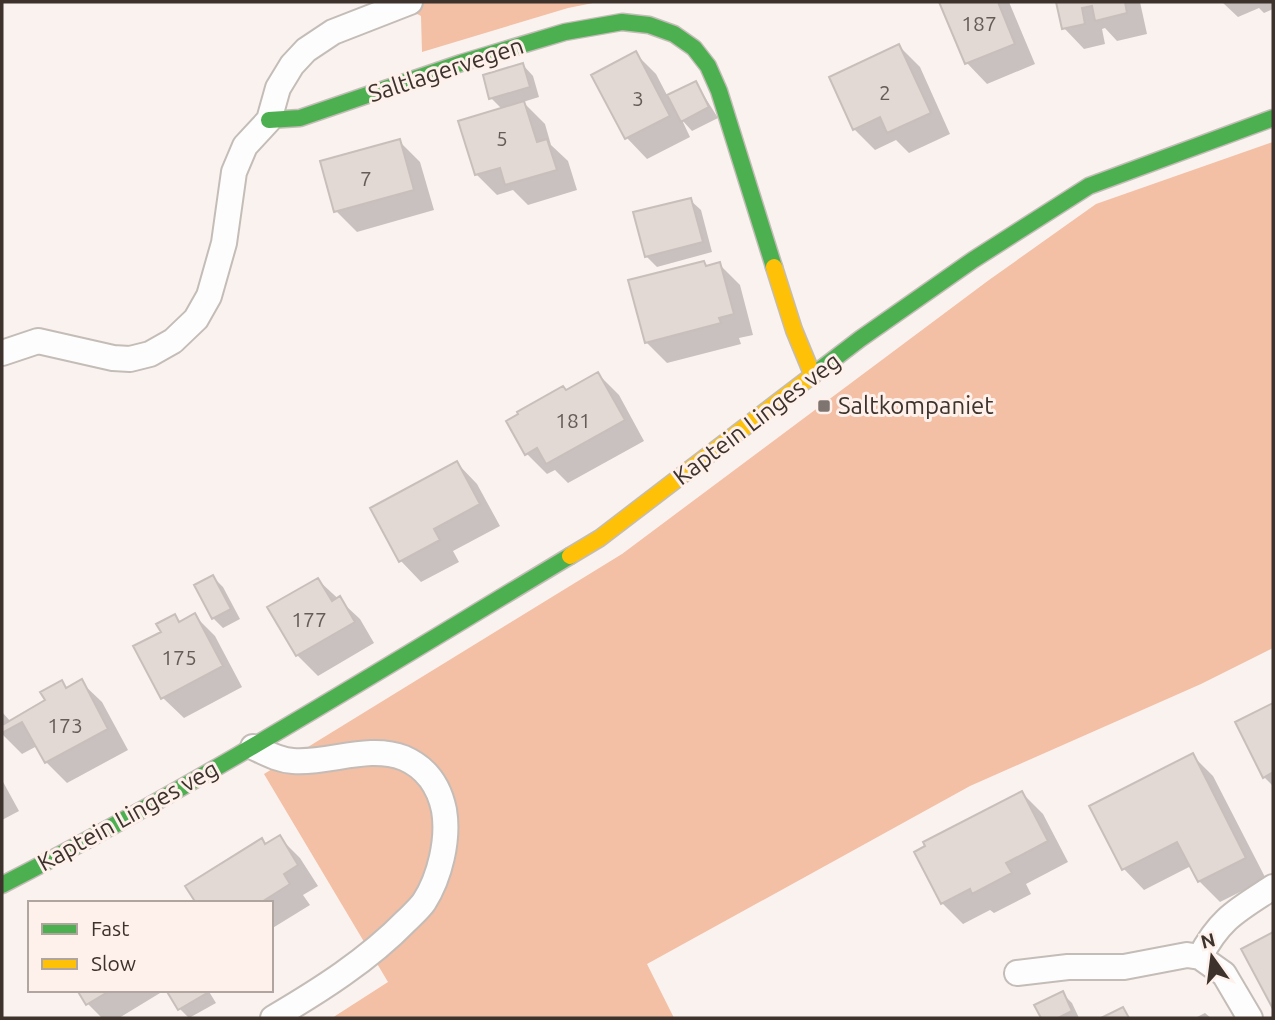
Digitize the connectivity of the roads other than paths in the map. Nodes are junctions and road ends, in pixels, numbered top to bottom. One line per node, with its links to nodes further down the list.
1 (410, 2): 3 (lane)
2 (1273, 118): 5 (street, Kaptein Linges veg)
3 (269, 120): 4 (lane); 5 (street, Saltlagervegen)
4 (2, 353)
5 (813, 376): 6 (street, Kaptein Linges veg)
6 (253, 747): 7 (street, Kaptein Linges veg); 11 (lane)
7 (2, 885)
8 (1273, 887): 9 (lane)
9 (1200, 957): 10 (lane); 12 (lane)
10 (1017, 973)
11 (273, 1018)
12 (1250, 1018)

